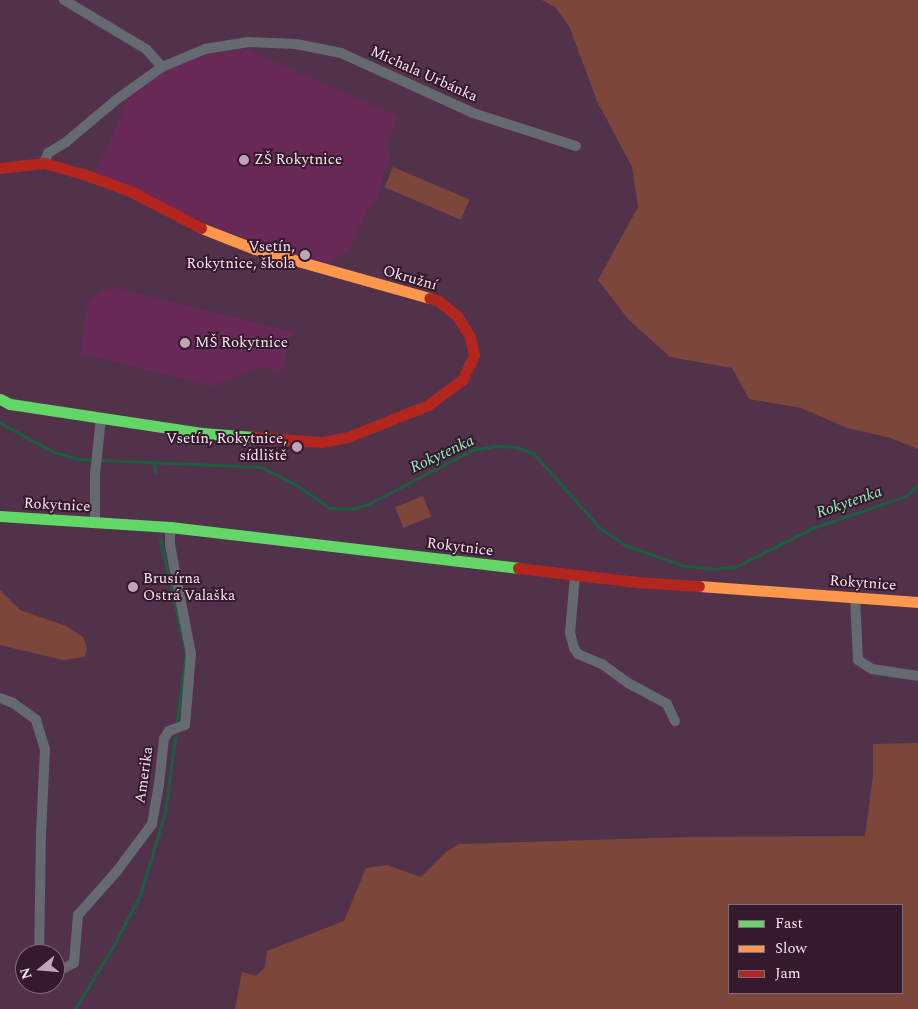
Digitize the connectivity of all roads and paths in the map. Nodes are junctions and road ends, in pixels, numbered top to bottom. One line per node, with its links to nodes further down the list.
1 (64, 0): 2 (street)
2 (162, 67): 3 (street, Michala Urbánka); 4 (street, Michala Urbánka)
3 (576, 146)
4 (44, 164): 5 (street, Okružní); 7 (street, Okružní)
5 (0, 168)
6 (0, 399): 7 (street, Okružní)
7 (100, 418): 9 (street)
8 (0, 516): 9 (street, Rokytnice)
9 (95, 522): 10 (street, Rokytnice)
10 (170, 527): 11 (street, Rokytnice); 18 (street, Amerika)
11 (575, 575): 12 (street, Rokytnice); 16 (street)
12 (855, 597): 13 (street, Rokytnice); 14 (street)
13 (918, 602)
14 (918, 676)
15 (0, 698): 17 (street)
16 (675, 721)
17 (40, 944)
18 (65, 968)

